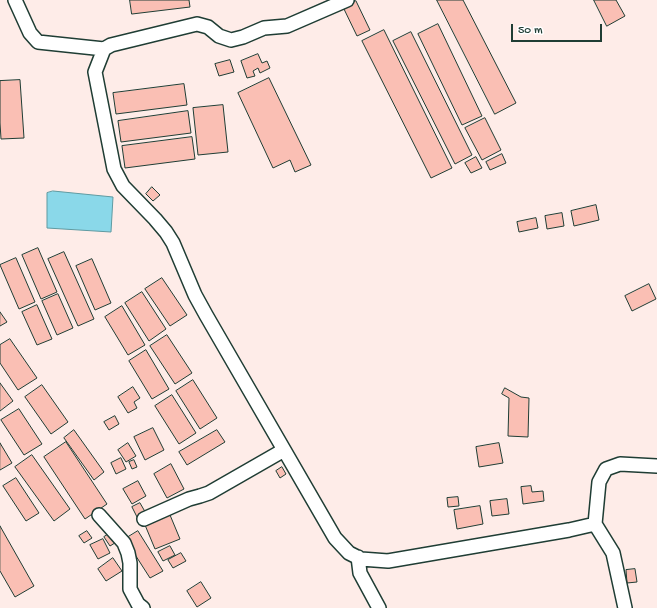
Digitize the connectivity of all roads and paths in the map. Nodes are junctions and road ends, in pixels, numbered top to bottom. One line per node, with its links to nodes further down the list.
1 (15, 0): 3 (street)
2 (347, 0): 3 (street)
3 (104, 49): 4 (street)
4 (284, 450): 7 (street); 9 (street)
5 (657, 466): 8 (street)
6 (100, 515): 10 (street)
7 (144, 519)
8 (595, 524): 9 (street); 12 (street)
9 (358, 557): 11 (street)
10 (143, 608)
11 (379, 608)
12 (625, 608)

